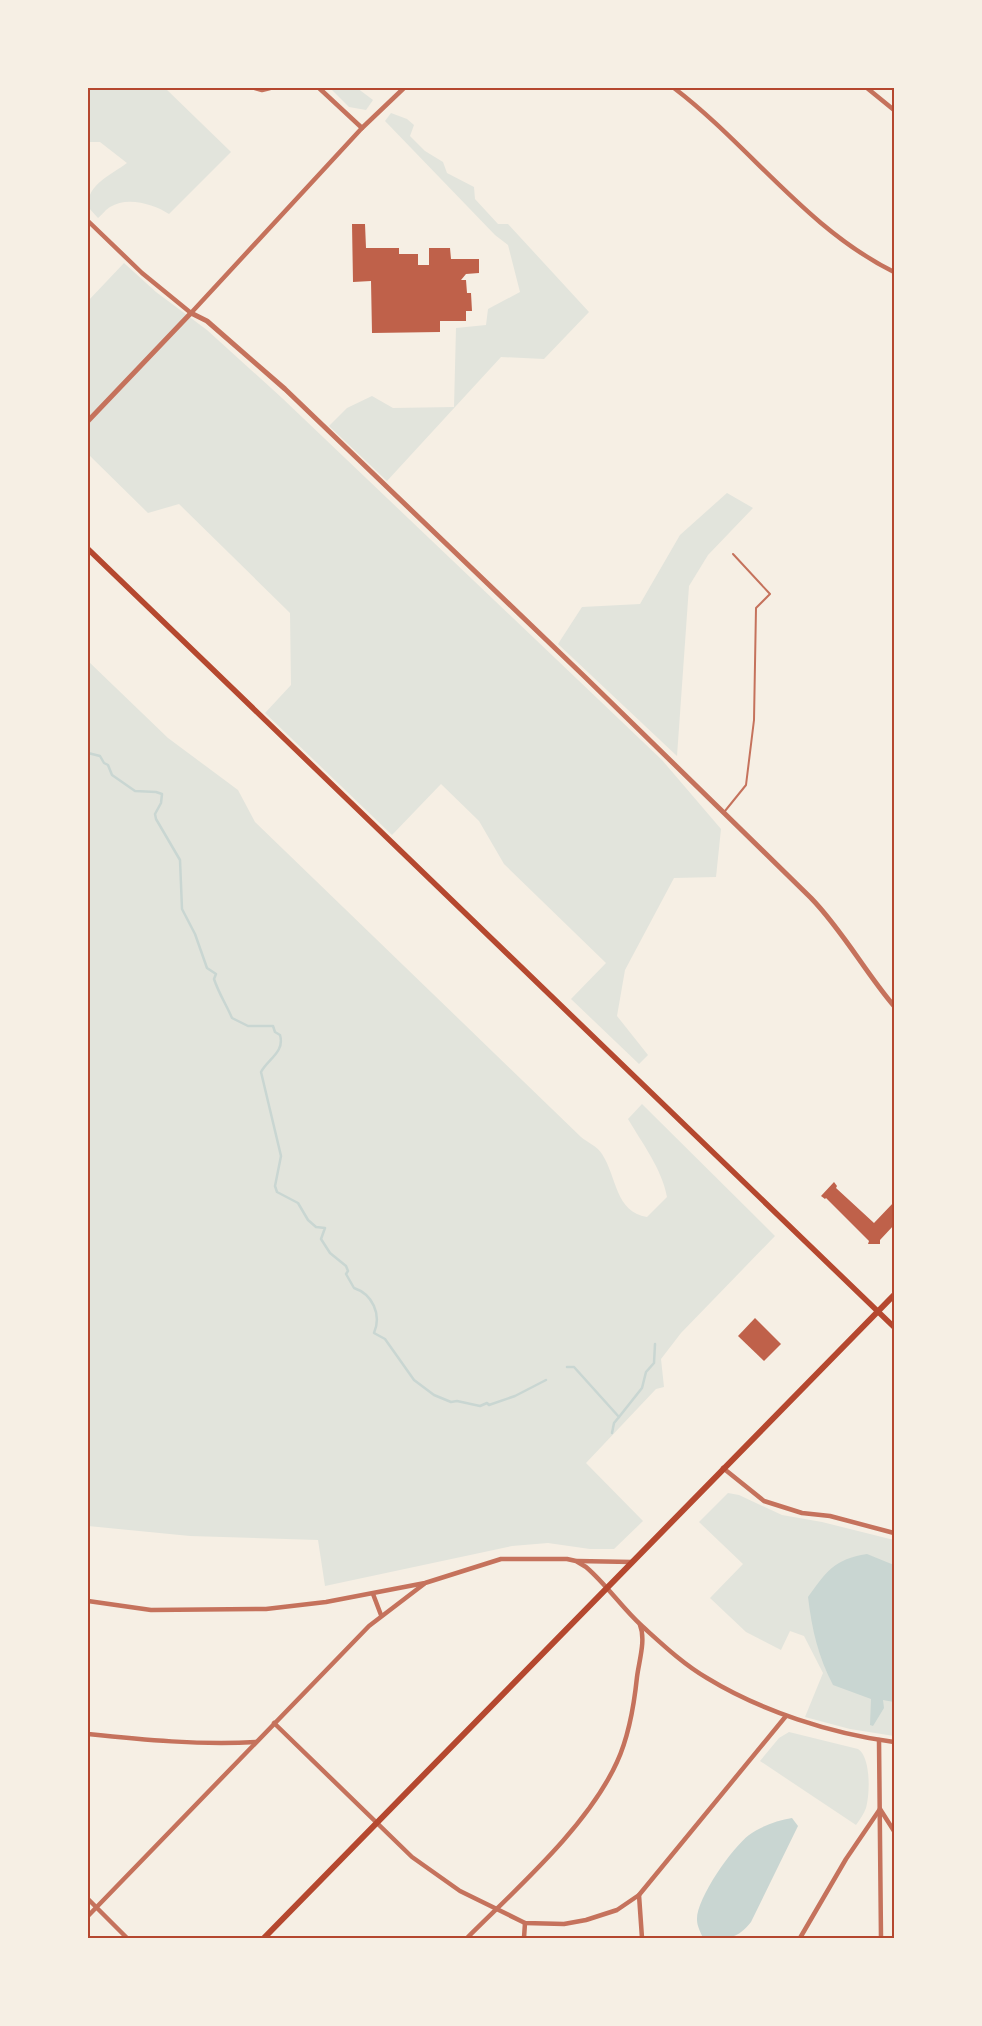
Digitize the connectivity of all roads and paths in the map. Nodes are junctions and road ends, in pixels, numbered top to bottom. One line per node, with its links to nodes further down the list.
1 (256, 88): 2 (street)
2 (270, 88)
3 (319, 88): 8 (street)
4 (404, 88): 8 (street)
5 (674, 88): 10 (street)
6 (867, 88): 7 (street)
7 (894, 110)
8 (362, 128): 11 (street)
9 (88, 220): 11 (street)
10 (894, 272)
11 (191, 313): 12 (street); 15 (street)
12 (88, 421)
13 (88, 549): 18 (main road)
14 (733, 554): 15 (lane)
15 (724, 813): 16 (street)
16 (894, 1006)
17 (894, 1295): 18 (main road)
18 (878, 1311): 19 (main road); 20 (main road)
19 (894, 1327)
20 (722, 1468): 21 (street); 23 (main road)
21 (894, 1533)
22 (576, 1561): 23 (street); 24 (street); 25 (street)
23 (633, 1562): 25 (main road)
24 (425, 1583): 26 (street); 28 (street)
25 (607, 1588): 29 (street); 37 (main road)
26 (373, 1594): 27 (street); 28 (street)
27 (88, 1601)
28 (381, 1615): 31 (street)
29 (639, 1624): 30 (street); 42 (street)
30 (786, 1716): 33 (street); 39 (street)
31 (274, 1723): 34 (street); 37 (street)
32 (88, 1734): 34 (street)
33 (879, 1740): 35 (street); 36 (street)
34 (256, 1742): 41 (street)
35 (894, 1742)
36 (880, 1809): 38 (street); 50 (street); 51 (street)
37 (377, 1822): 42 (street); 46 (main road)
38 (894, 1831)
39 (639, 1895): 44 (street); 49 (street)
40 (88, 1899): 41 (street)
41 (96, 1907): 43 (street); 45 (street)
42 (496, 1909): 44 (street); 47 (street)
43 (88, 1916)
44 (525, 1923): 48 (street)
45 (127, 1938)
46 (264, 1938)
47 (467, 1938)
48 (524, 1938)
49 (642, 1938)
50 (800, 1938)
51 (881, 1938)

